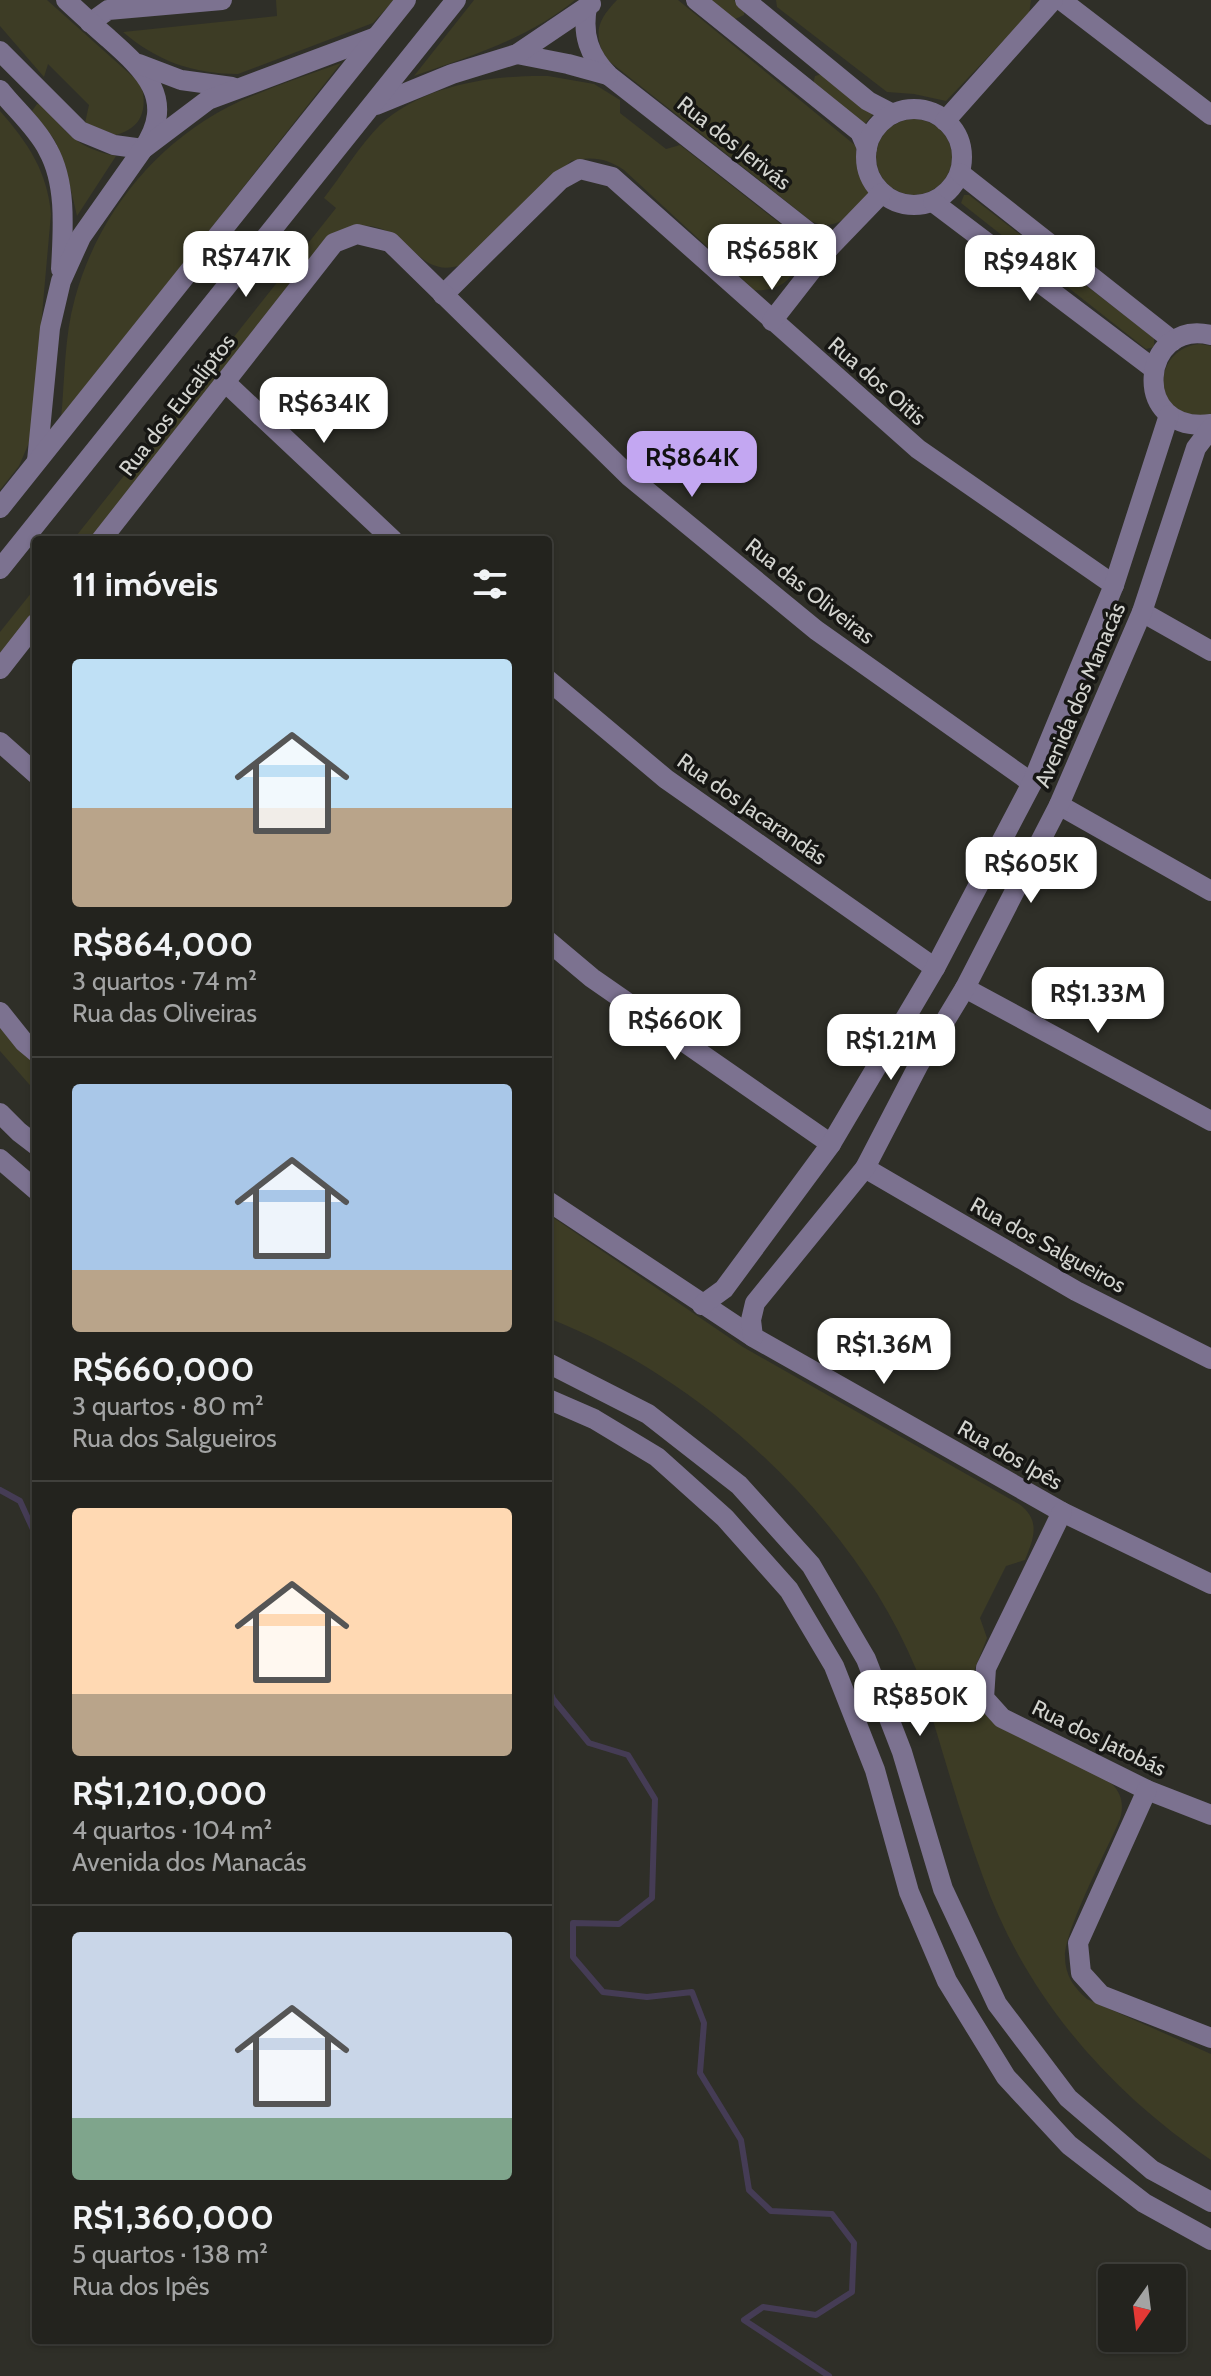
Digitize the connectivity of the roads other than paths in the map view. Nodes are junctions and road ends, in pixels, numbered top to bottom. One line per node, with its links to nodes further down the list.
1 (66, 0): 10 (street)
2 (222, 0): 10 (street)
3 (406, 0): 12 (street)
4 (456, 0): 22 (street)
5 (696, 0): 11 (street)
6 (1053, 0): 26 (street)
7 (1061, 0): 25 (street)
8 (591, 4): 14 (street); 17 (street, Rua dos Jerivás)
9 (751, 5): 11 (street); 15 (street)
10 (90, 23): 16 (street)
11 (735, 31): 18 (street)
12 (376, 37): 20 (street); 43 (street)
13 (0, 51): 19 (street)
14 (517, 54): 17 (street, Rua dos Jerivás); 22 (street)
15 (820, 61): 18 (street); 24 (street)
16 (136, 62): 20 (street); 28 (street)
17 (608, 75): 33 (street, Rua dos Jerivás)
18 (800, 83): 27 (street)
19 (34, 88): 23 (street); 28 (street)
20 (241, 88): 28 (street)
21 (0, 90): 23 (street)
22 (372, 107): 47 (street)
23 (14, 108): 34 (street)
24 (893, 114): 26 (street); 27 (street)
25 (1211, 115)
26 (945, 121): 29 (street)
27 (867, 148): 30 (street)
28 (143, 149): 34 (street)
29 (960, 173): 31 (street); 38 (street)
30 (882, 193): 31 (street); 33 (street)
31 (933, 202): 39 (street)
32 (357, 234): 35 (street, Rua das Oliveiras); 40 (street, Rua dos Eucalíptos)
33 (829, 248): 36 (street)
34 (61, 281): 43 (street)
35 (443, 295): 36 (street, Rua dos Oitis); 58 (street, Rua das Oliveiras)
36 (772, 321): 48 (street, Rua dos Oitis)
37 (1211, 335): 38 (street)
38 (1173, 341): 39 (street)
39 (1154, 369): 41 (street)
40 (225, 382): 45 (street, Rua dos Eucalíptos); 46 (street)
41 (1169, 415): 42 (street); 48 (street, Avenida dos Manacás)
42 (1211, 426): 49 (street, Avenida dos Manacás)
43 (37, 461): 44 (street)
44 (0, 508)
45 (104, 536)
46 (389, 536)
47 (0, 569)
48 (1114, 585): 53 (street, Avenida dos Manacás)
49 (1142, 612): 51 (street); 55 (street, Avenida dos Manacás)
50 (32, 628): 52 (street)
51 (1211, 651)
52 (0, 669)
53 (1075, 680): 55 (street); 58 (street, Avenida dos Manacás)
54 (552, 683): 64 (street, Rua dos Jacarandás)
55 (1106, 696): 59 (street, Avenida dos Manacás)
56 (0, 742): 57 (street)
57 (32, 770)
58 (1032, 783): 60 (street, Avenida dos Manacás)
59 (1059, 805): 61 (street); 62 (street, Avenida dos Manacás)
60 (983, 875): 62 (street); 64 (street, Avenida dos Manacás)
61 (1211, 891)
62 (1013, 893): 65 (street, Avenida dos Manacás)
63 (552, 944): 73 (street)
64 (935, 968): 68 (street, Avenida dos Manacás)
65 (965, 988): 69 (street, Avenida dos Manacás); 71 (street)
66 (0, 1012): 67 (street)
67 (32, 1049)
68 (887, 1049): 69 (street); 73 (street, Avenida dos Manacás)
69 (919, 1064): 75 (street, Avenida dos Manacás)
70 (0, 1113): 72 (street)
71 (1211, 1121)
72 (32, 1142)
73 (831, 1144): 78 (street, Avenida dos Manacás)
74 (0, 1159): 76 (street)
75 (865, 1168): 79 (street, Avenida dos Manacás); 80 (street, Rua dos Salgueiros)
76 (32, 1187)
77 (552, 1204): 78 (street, Rua dos Ipês)
78 (702, 1305): 79 (street, Rua dos Ipês)
79 (753, 1337): 83 (street, Rua dos Ipês)
80 (1211, 1359)
81 (552, 1365): 88 (street)
82 (552, 1401): 89 (street)
83 (1062, 1512): 84 (street, Rua dos Ipês); 85 (street, Rua dos Jatobás)
84 (1211, 1584)
85 (1147, 1790): 86 (street, Rua dos Jatobás); 87 (street)
86 (1211, 1815)
87 (1211, 2038)
88 (1211, 2202)
89 (1211, 2240)

